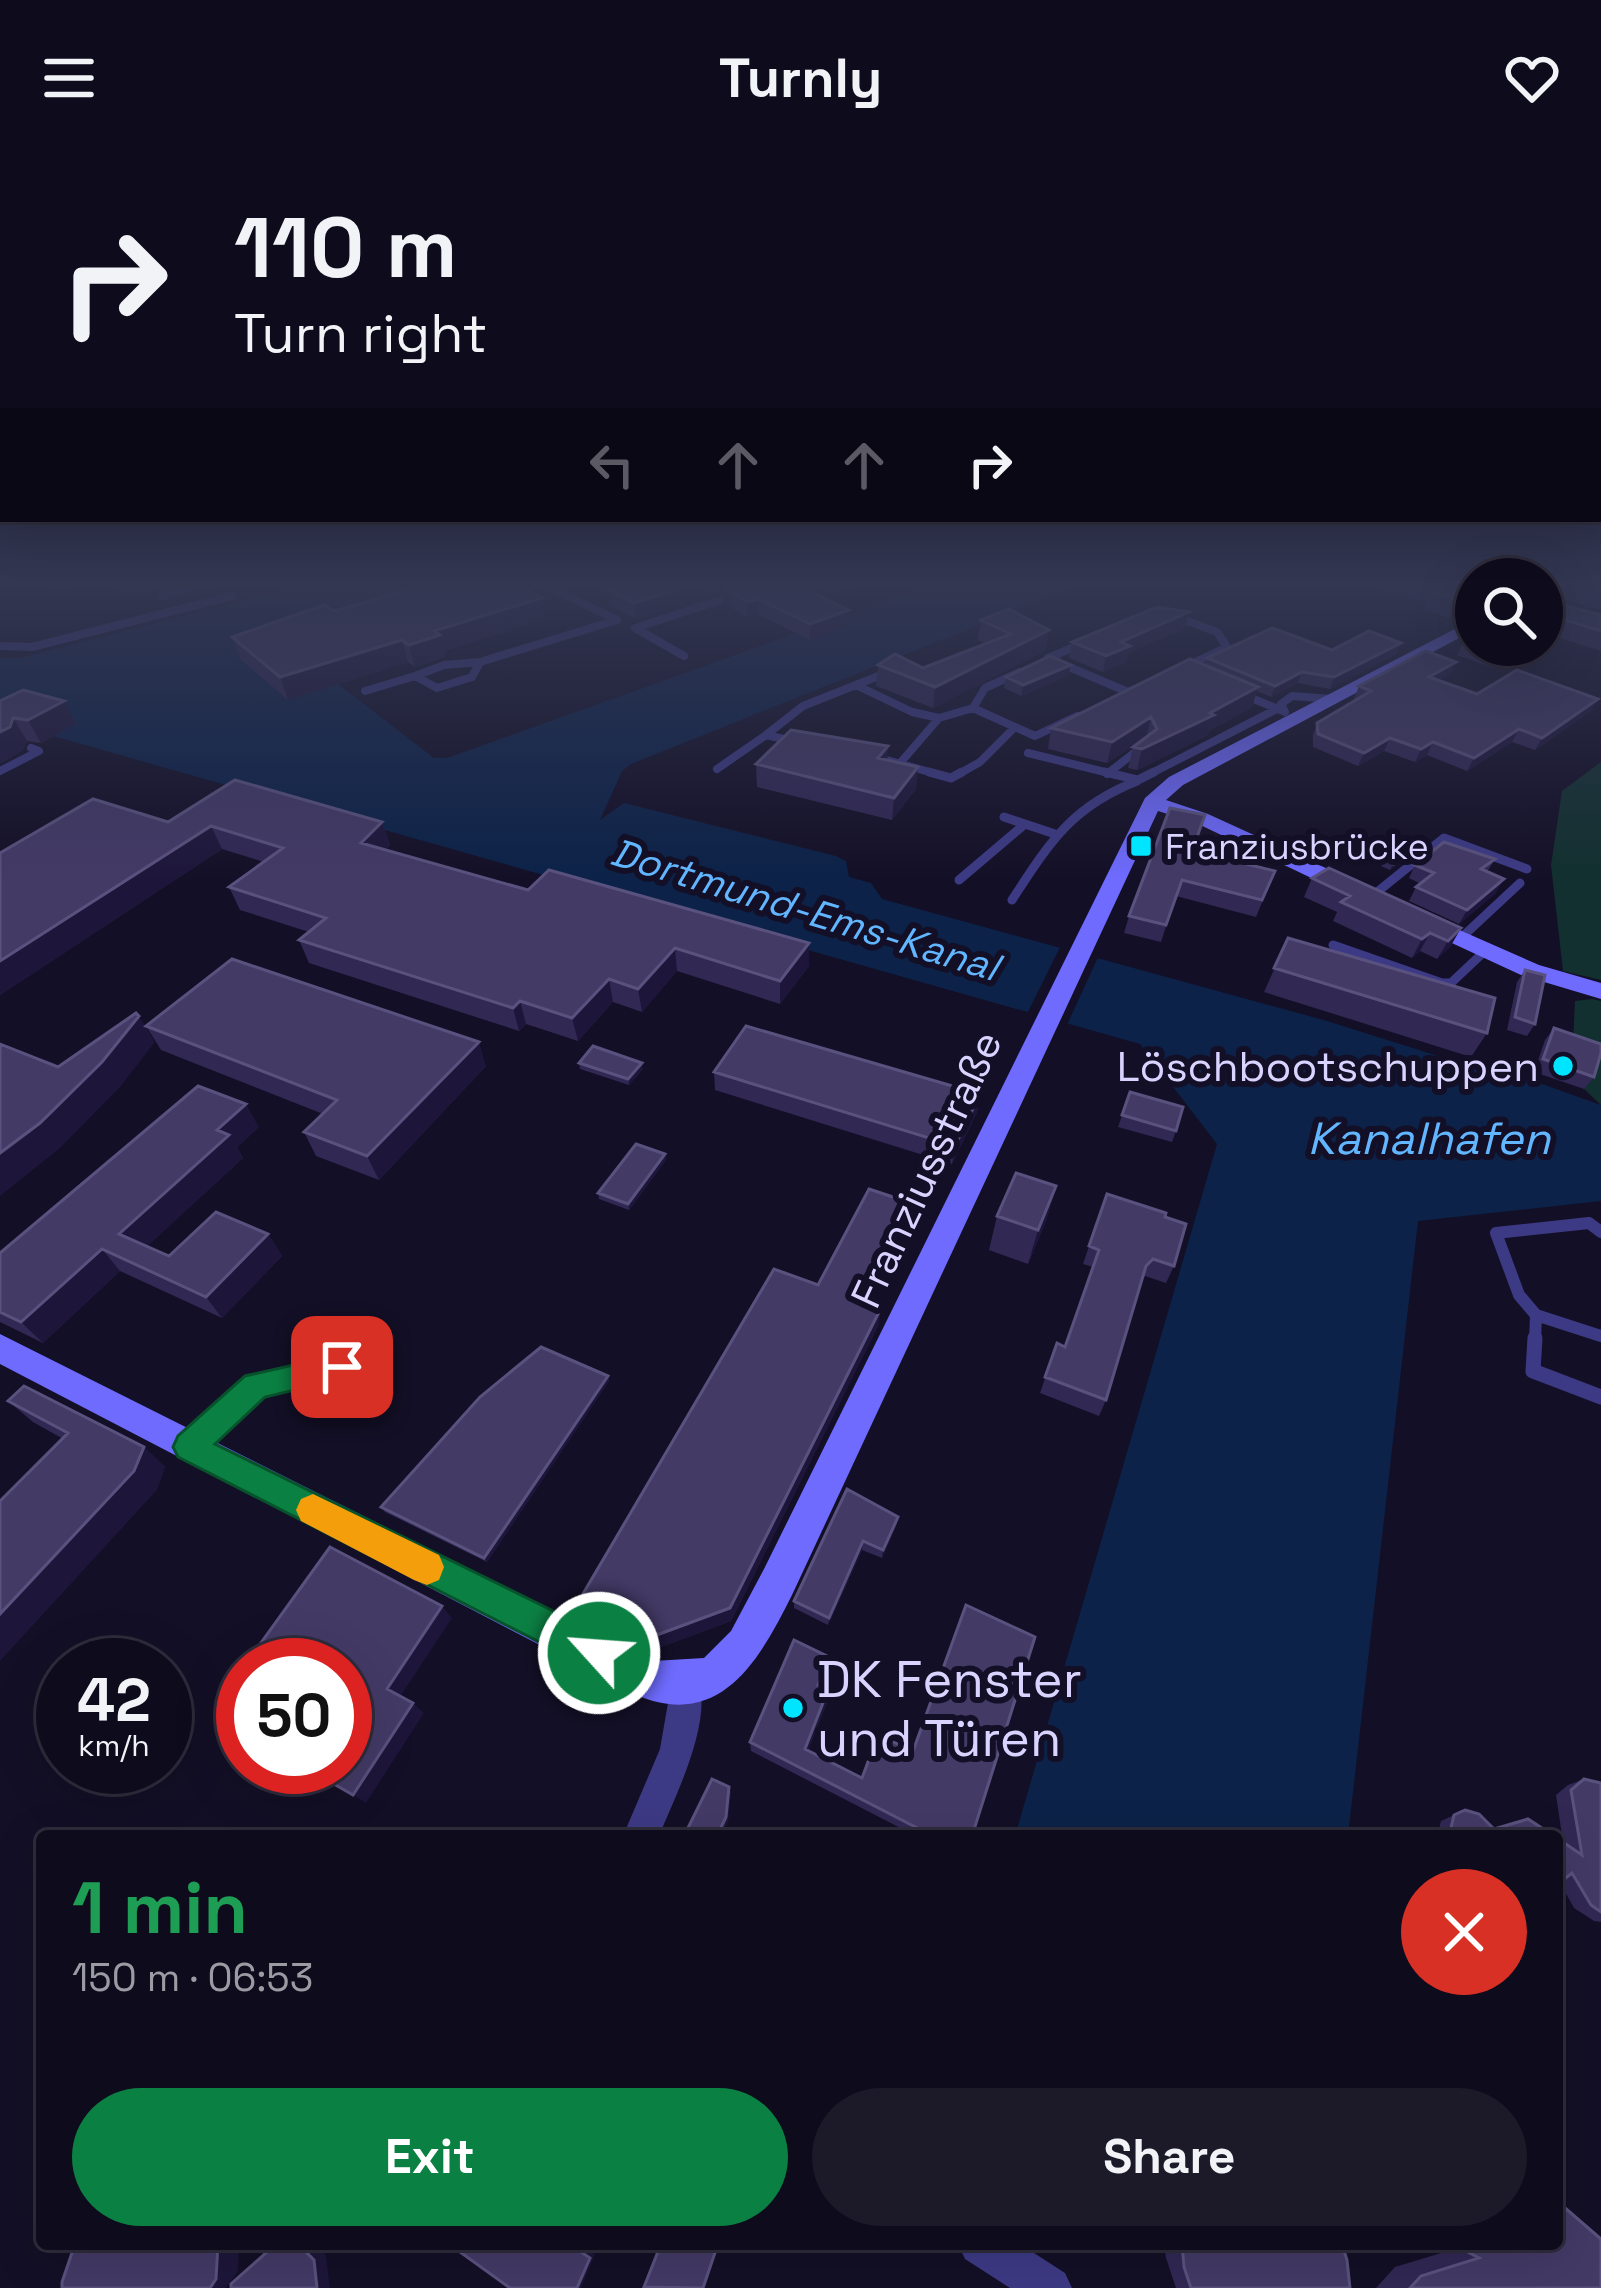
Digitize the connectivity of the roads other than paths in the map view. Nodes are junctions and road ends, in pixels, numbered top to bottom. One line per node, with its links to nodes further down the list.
1 (397, 681): 11 (lane)
2 (425, 681): 3 (lane)
3 (458, 681)
4 (865, 681): 9 (lane)
5 (999, 681): 14 (lane)
6 (1103, 681): 12 (lane)
7 (1365, 681): 16 (main road, Franziusstraße)
8 (1150, 684): 12 (lane)
9 (856, 685): 17 (lane); 19 (lane)
10 (1232, 690): 16 (lane)
11 (365, 691)
12 (1128, 692): 13 (lane)
13 (1109, 701)
14 (973, 708): 17 (lane); 18 (lane)
15 (1091, 710): 18 (lane)
16 (1286, 712): 29 (lane); 30 (main road, Franziusstraße)
17 (939, 718): 25 (lane)
18 (1015, 727): 25 (lane)
19 (766, 735): 20 (lane); 26 (lane)
20 (804, 743)
21 (1144, 746): 28 (lane)
22 (32, 748): 27 (lane)
23 (856, 752): 25 (lane)
24 (1028, 753): 28 (lane)
25 (902, 763)
26 (717, 770)
27 (0, 771)
28 (1107, 774): 29 (lane)
29 (1138, 780): 33 (lane)
30 (1152, 802): 38 (main road); 50 (main road, Franziusstraße)
31 (1004, 817): 32 (lane)
32 (1025, 824): 33 (lane); 35 (lane)
33 (1054, 834): 37 (lane)
34 (1527, 869): 38 (lane)
35 (959, 880)
36 (1520, 883): 39 (lane)
37 (1012, 900)
38 (1389, 905): 39 (main road)
39 (1461, 938): 41 (main road)
40 (1333, 945): 41 (lane)
41 (1486, 950): 42 (main road)
42 (1601, 991)
43 (1601, 1232): 44 (lane)
44 (1536, 1315): 45 (lane); 48 (lane)
45 (1601, 1336)
46 (0, 1348): 49 (main road)
47 (342, 1367): 49 (lane)
48 (1601, 1396)
49 (189, 1447): 50 (main road)
50 (685, 1686): 51 (street)
51 (643, 1830)
52 (990, 2250): 53 (street)
53 (1050, 2288)

